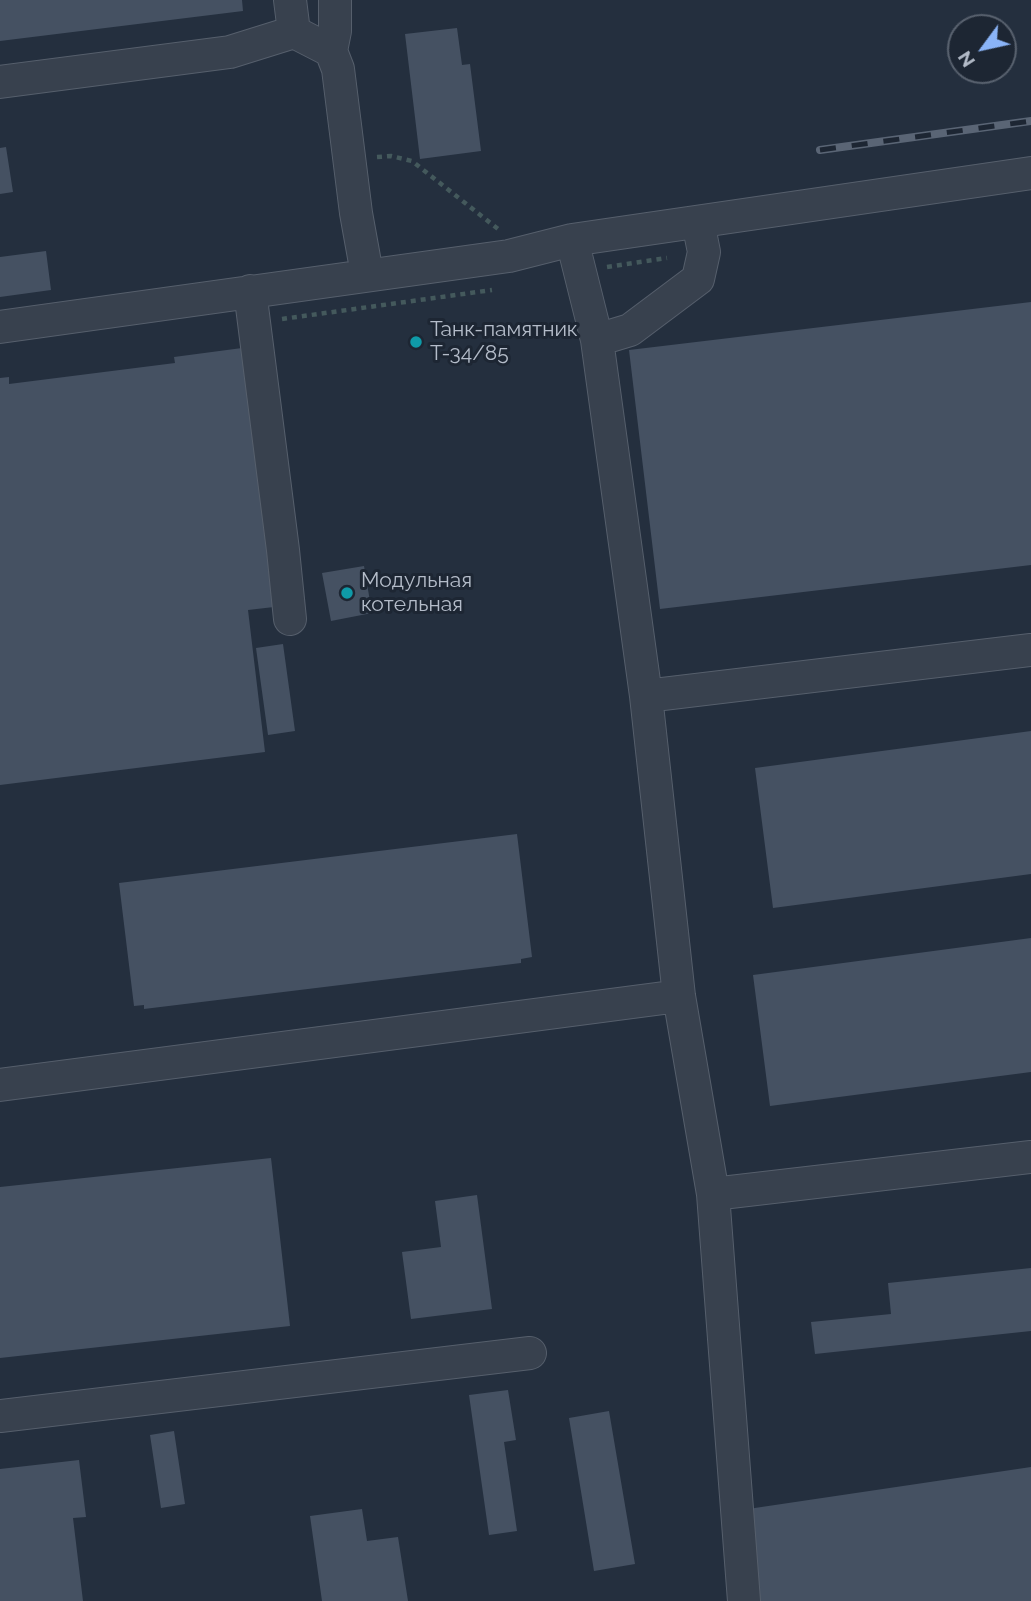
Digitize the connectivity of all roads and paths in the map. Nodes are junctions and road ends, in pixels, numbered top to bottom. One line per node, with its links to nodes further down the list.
1 (290, 0): 3 (lane)
2 (335, 0): 4 (lane)
3 (294, 32): 4 (lane); 5 (lane)
4 (331, 51): 6 (lane)
5 (0, 82)
6 (350, 159): 10 (path); 12 (lane)
7 (1031, 173): 8 (lane)
8 (701, 237): 9 (lane); 11 (path); 16 (lane)
9 (572, 240): 10 (lane); 11 (lane)
10 (509, 256): 12 (lane); 14 (path)
11 (580, 272): 16 (lane)
12 (367, 274): 13 (lane)
13 (250, 291): 14 (lane); 15 (lane)
14 (254, 323): 17 (lane)
15 (0, 327)
16 (597, 340): 19 (lane)
17 (290, 619)
18 (1031, 650): 19 (lane)
19 (646, 696): 20 (lane)
20 (679, 996): 21 (lane); 23 (lane)
21 (0, 1085)
22 (1031, 1157): 23 (lane)
23 (713, 1194): 26 (lane)
24 (530, 1353): 25 (lane)
25 (0, 1416)
26 (744, 1601)

